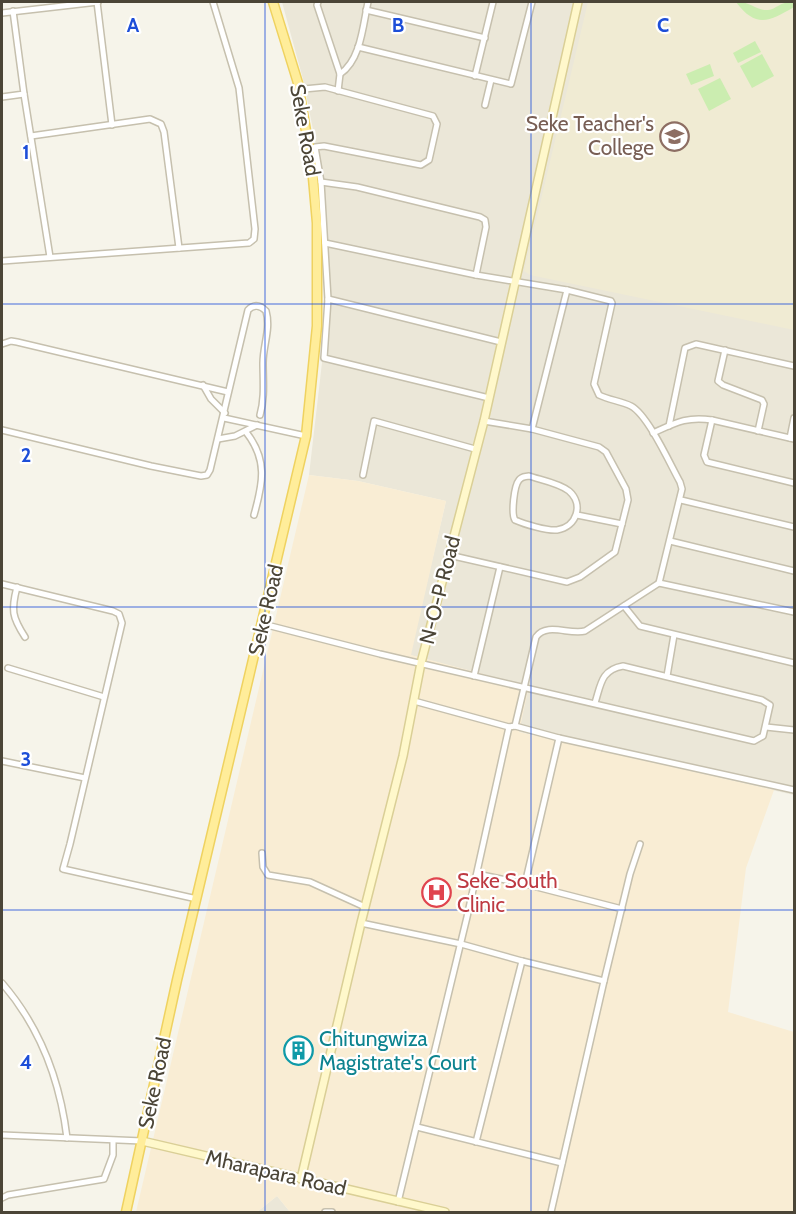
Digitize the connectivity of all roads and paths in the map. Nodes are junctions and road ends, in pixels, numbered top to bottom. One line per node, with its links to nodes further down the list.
1 (97, 2): 10 (street); 22 (street)
2 (213, 2): 26 (street)
3 (273, 2): 52 (main road, Seke Road)
4 (318, 2): 14 (street)
5 (368, 2): 9 (street)
6 (492, 2): 12 (street)
7 (532, 2): 16 (street)
8 (578, 2): 30 (street, N-O-P Road)
9 (366, 10): 12 (street); 13 (street)
10 (13, 11): 11 (street); 19 (street)
11 (2, 13)
12 (485, 38): 15 (street)
13 (358, 47): 14 (street); 15 (street)
14 (340, 74): 18 (street)
15 (475, 76): 16 (street)
16 (490, 80): 21 (street)
17 (304, 90): 18 (street)
18 (338, 91): 24 (street)
19 (24, 94): 20 (street); 23 (street)
20 (2, 97)
21 (484, 105)
22 (112, 124): 23 (street); 26 (street)
23 (31, 136): 27 (street)
24 (321, 182): 25 (street); 29 (street)
25 (325, 243): 29 (street); 32 (street)
26 (179, 248): 27 (street)
27 (51, 257): 28 (street)
28 (2, 261)
29 (476, 275): 30 (street)
30 (515, 280): 31 (street); 33 (street, N-O-P Road)
31 (567, 290): 47 (street); 51 (street)
32 (328, 299): 33 (street); 39 (street)
33 (501, 342): 39 (street, N-O-P Road)
34 (2, 344): 37 (street)
35 (725, 350): 36 (street); 46 (street); 49 (street)
36 (795, 366)
37 (203, 386): 38 (street); 40 (street)
38 (228, 392): 40 (street); 41 (street)
39 (489, 398): 44 (street, N-O-P Road)
40 (225, 415): 45 (street); 54 (street)
41 (260, 415)
42 (795, 418): 53 (street)
43 (712, 420): 46 (street); 49 (street); 57 (street)
44 (484, 421): 47 (street); 55 (street, N-O-P Road)
45 (256, 425): 50 (street); 52 (street)
46 (669, 426): 51 (street)
47 (532, 429): 61 (street)
48 (2, 430): 54 (street)
49 (758, 431): 53 (street)
50 (246, 432): 54 (street); 59 (street)
51 (653, 433): 58 (street)
52 (306, 436): 72 (main road, Seke Road)
53 (792, 438)
54 (218, 439)
55 (475, 449): 56 (street); 64 (street, N-O-P Road)
56 (363, 475)
57 (795, 483)
58 (681, 500): 62 (street); 63 (street)
59 (254, 515)
60 (577, 515): 60 (street); 61 (street)
61 (622, 524): 65 (street)
62 (795, 527)
63 (670, 541): 66 (street); 67 (street)
64 (449, 555): 65 (street); 75 (street, N-O-P Road)
65 (500, 567): 78 (street)
66 (795, 571)
67 (659, 583): 70 (street); 71 (street)
68 (2, 584): 69 (street)
69 (17, 586): 74 (street); 81 (street)
70 (624, 606): 73 (street); 80 (street)
71 (795, 612)
72 (263, 624): 75 (street); 95 (main road, Seke Road)
73 (674, 635): 76 (street); 79 (street)
74 (25, 637)
75 (421, 663): 78 (street); 82 (street, N-O-P Road)
76 (795, 663)
77 (8, 668): 81 (street)
78 (474, 676): 80 (street)
79 (667, 676): 83 (street); 85 (street)
80 (524, 688): 83 (street); 84 (street)
81 (104, 697): 89 (street)
82 (414, 700): 84 (street); 96 (street, N-O-P Road)
83 (595, 703): 85 (street)
84 (512, 726): 87 (street); 93 (street)
85 (766, 727): 86 (street)
86 (795, 730)
87 (559, 738): 90 (street); 94 (street)
88 (2, 761): 89 (street)
89 (85, 778): 95 (street)
90 (795, 790)
91 (640, 844): 97 (street)
92 (262, 853): 96 (street)
93 (477, 874): 94 (street); 99 (street)
94 (525, 884): 97 (street)
95 (197, 899): 107 (main road, Seke Road)
96 (365, 908): 98 (street, N-O-P Road)
97 (622, 909): 101 (street)
98 (361, 923): 99 (street); 110 (street, N-O-P Road)
99 (461, 944): 100 (street); 103 (street)
100 (522, 962): 101 (street); 108 (street)
101 (604, 981): 109 (street)
102 (2, 983): 105 (street)
103 (417, 1128): 108 (street); 112 (street)
104 (2, 1135): 105 (street)
105 (67, 1138): 106 (street)
106 (113, 1141): 107 (street); 111 (street)
107 (142, 1142): 110 (street, Mharapara Road); 113 (main road, Seke Road)
108 (476, 1142): 109 (street)
109 (562, 1163): 117 (street)
110 (301, 1179): 112 (street, Mharapara Road)
111 (2, 1198)
112 (398, 1202): 116 (street, Mharapara Road)
113 (126, 1212)
114 (325, 1212): 115 (street)
115 (332, 1212)
116 (445, 1212)
117 (551, 1212)

